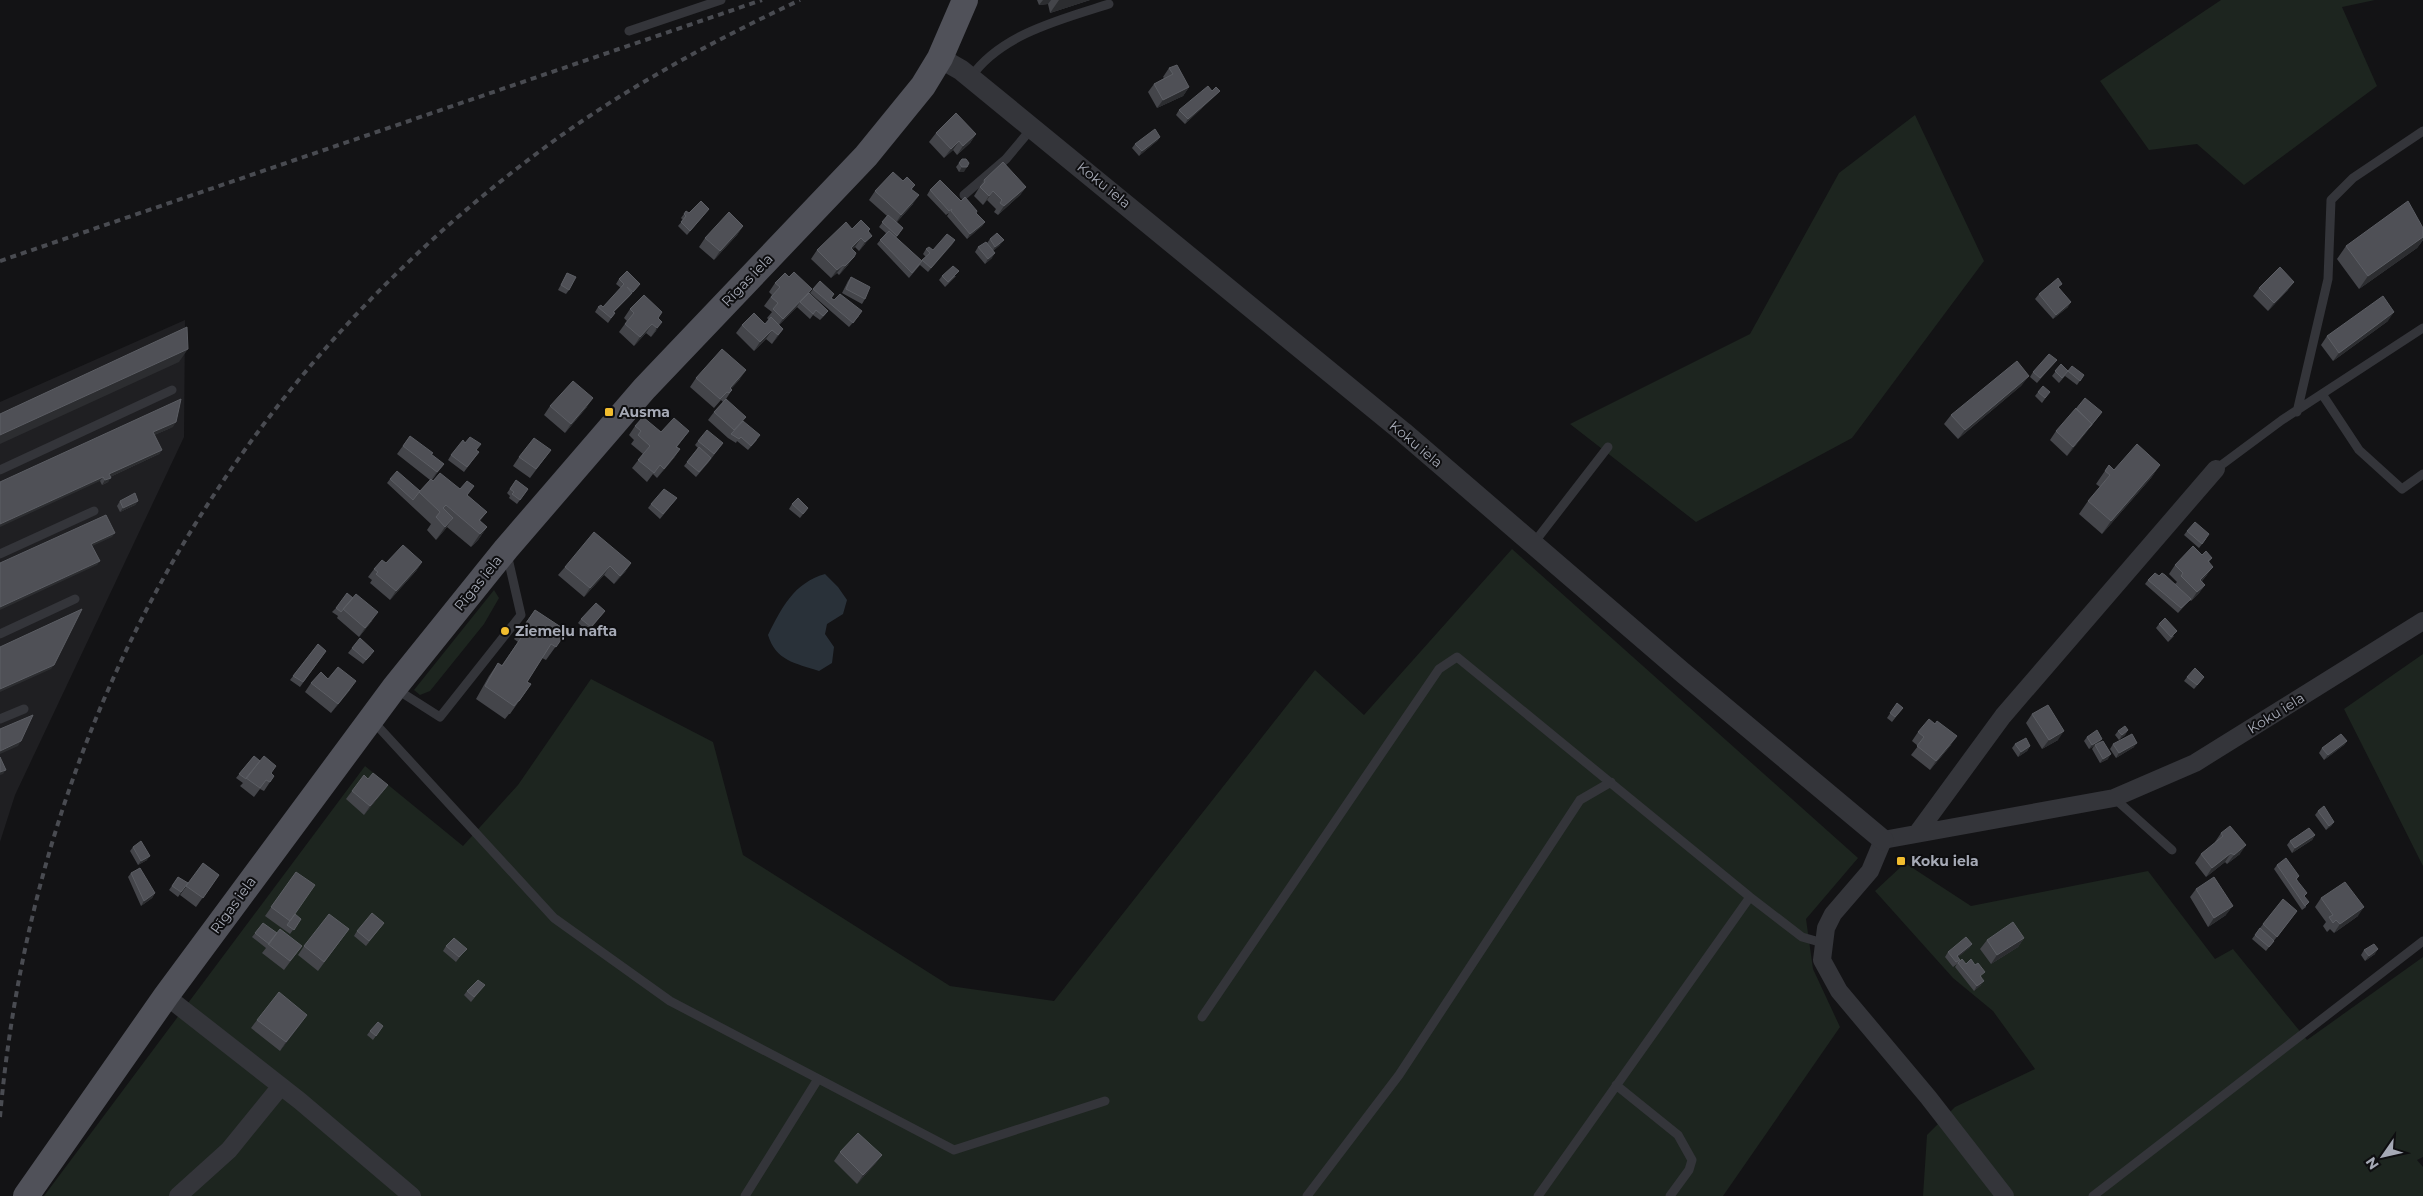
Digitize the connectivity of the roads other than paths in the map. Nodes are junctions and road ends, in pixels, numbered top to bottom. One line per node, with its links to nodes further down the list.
1 (721, 0): 4 (lane)
2 (965, 0): 5 (main road, Rīgas iela)
3 (1109, 4): 6 (lane)
4 (629, 31)
5 (940, 58): 6 (street, Koku iela); 20 (main road, Rīgas iela)
6 (971, 77): 7 (street, Koku iela)
7 (1032, 127): 9 (lane); 19 (street, Koku iela)
8 (2423, 131): 13 (lane)
9 (964, 195)
10 (2423, 328): 12 (lane)
11 (172, 390): 16 (lane)
12 (2322, 394): 13 (lane); 17 (lane)
13 (2297, 412): 15 (lane)
14 (1608, 447): 19 (lane)
15 (2216, 469): 31 (street)
16 (0, 470)
17 (2423, 474)
18 (94, 511): 21 (lane)
19 (1533, 544): 32 (street, Koku iela)
20 (506, 549): 25 (main road, Rīgas iela); 25 (lane)
21 (0, 554)
22 (75, 599): 24 (lane)
23 (2423, 621): 30 (street, Koku iela)
24 (0, 634)
25 (394, 688): 27 (main road, Rīgas iela)
26 (24, 709): 28 (lane)
27 (370, 718): 37 (main road, Rīgas iela); 39 (lane)
28 (0, 719)
29 (1611, 782): 34 (lane); 38 (lane); 47 (lane)
30 (2114, 798): 31 (street, Koku iela); 33 (lane)
31 (1918, 832): 32 (street, Koku iela)
32 (1883, 840): 36 (street)
33 (2172, 850)
34 (1750, 898): 36 (lane); 40 (lane)
35 (2423, 942): 51 (lane)
36 (1823, 943): 50 (street)
37 (166, 996): 41 (street); 43 (main road, Rīgas iela)
38 (1202, 1017)
39 (818, 1079): 42 (lane); 46 (lane)
40 (1616, 1085): 48 (lane); 49 (lane)
41 (281, 1086): 44 (street); 45 (street)
42 (1105, 1101)
43 (26, 1196)
44 (178, 1196)
45 (412, 1196)
46 (745, 1196)
47 (1307, 1196)
48 (1538, 1196)
49 (1670, 1196)
50 (2005, 1196)
51 (2093, 1196)

